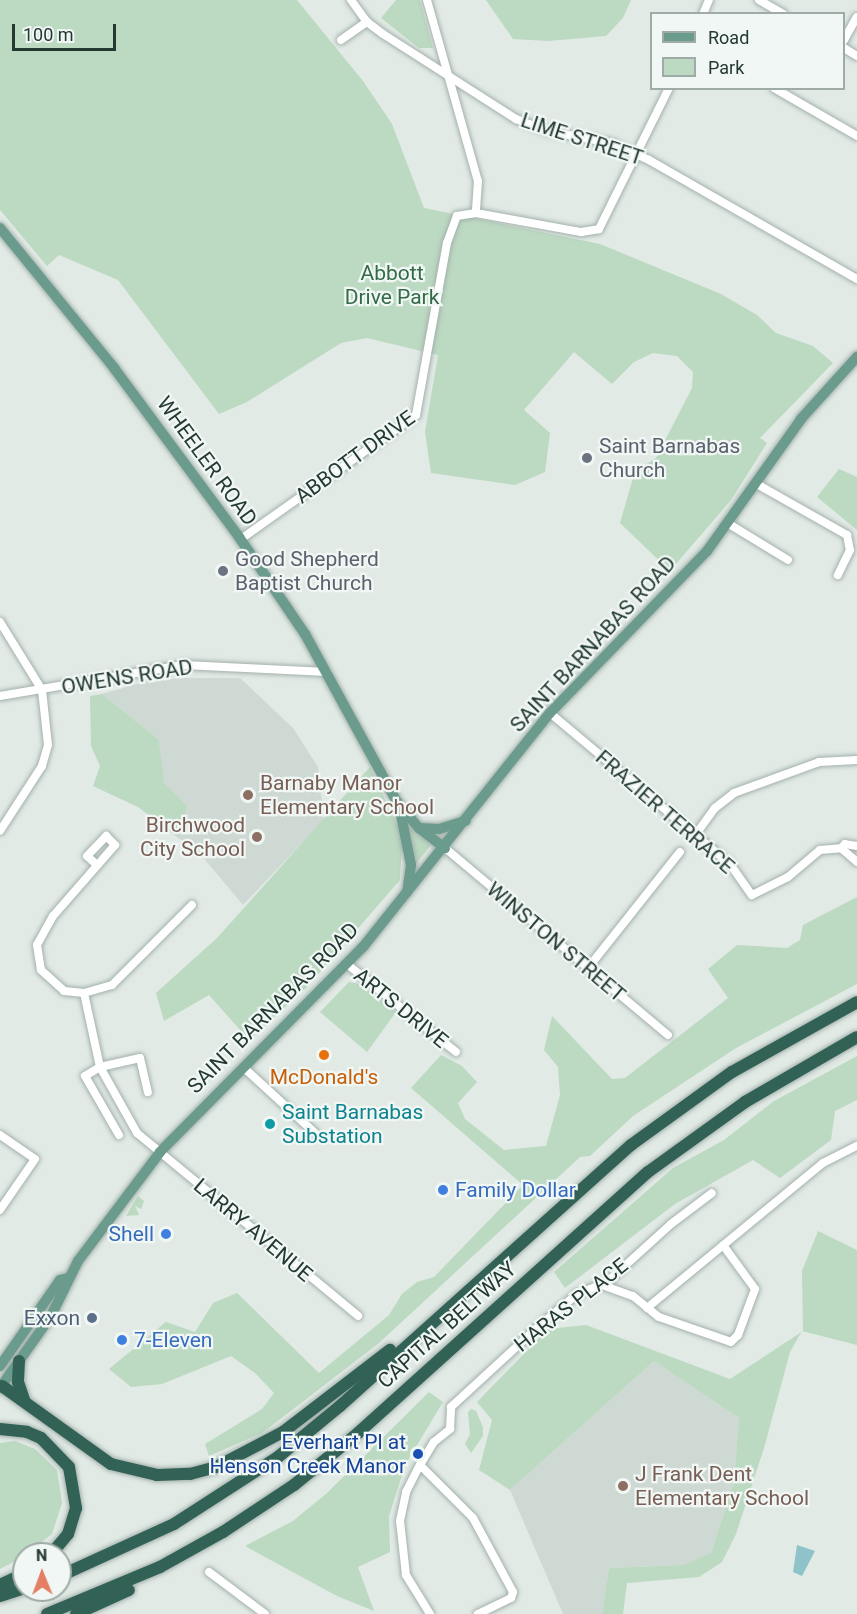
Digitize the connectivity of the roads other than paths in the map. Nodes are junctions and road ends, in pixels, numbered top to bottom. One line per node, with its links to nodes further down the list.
1 (351, 0): 6 (street, LIME STREET)
2 (427, 0): 9 (street)
3 (759, 0): 4 (street)
4 (780, 12)
5 (857, 17): 7 (street)
6 (367, 22): 8 (street); 9 (street, LIME STREET)
7 (845, 37)
8 (341, 40)
9 (451, 78): 13 (street, LIME STREET); 14 (street)
10 (668, 90): 13 (street)
11 (777, 90): 12 (street)
12 (857, 136)
13 (637, 154): 14 (street); 16 (street, LIME STREET)
14 (476, 213): 20 (street, ABBOTT DRIVE)
15 (0, 228): 20 (main road, WHEELER ROAD)
16 (857, 279)
17 (857, 357): 18 (main road, SAINT BARNABAS ROAD)
18 (755, 483): 19 (main road, SAINT BARNABAS ROAD); 22 (street)
19 (729, 524): 21 (street); 27 (main road, SAINT BARNABAS ROAD)
20 (241, 539): 24 (main road, WHEELER ROAD)
21 (788, 560)
22 (838, 575)
23 (0, 622): 25 (street)
24 (327, 672): 25 (street, OWENS ROAD); 29 (main road, WHEELER ROAD)
25 (42, 690): 26 (street, OWENS ROAD); 32 (street)
26 (0, 696)
27 (550, 713): 30 (main road, SAINT BARNABAS ROAD); 33 (street, FRAZIER TERRACE)
28 (857, 760): 33 (street)
29 (397, 802): 31 (main road, WHEELER ROAD); 40 (main road)
30 (466, 821): 31 (main road); 35 (main road, SAINT BARNABAS ROAD)
31 (419, 828): 35 (main road, WHEELER ROAD)
32 (0, 831)
33 (696, 834): 36 (street, FRAZIER TERRACE)
34 (857, 846): 36 (street)
35 (445, 848): 40 (main road, SAINT BARNABAS ROAD); 43 (street, WINSTON STREET)
36 (841, 848): 38 (street)
37 (680, 852): 43 (street)
38 (857, 862)
39 (97, 865): 39 (street); 44 (street)
40 (407, 895): 42 (main road, SAINT BARNABAS ROAD)
41 (192, 905): 44 (street)
42 (347, 964): 48 (street, ARTS DRIVE); 50 (main road, SAINT BARNABAS ROAD)
43 (588, 968): 46 (street, WINSTON STREET)
44 (84, 993): 49 (street, LARRY AVENUE)
45 (857, 1002): 59 (highway, CAPITAL BELTWAY)
46 (668, 1035)
47 (857, 1037): 71 (highway, CAPITAL BELTWAY)
48 (456, 1052)
49 (100, 1067): 51 (street); 54 (street); 56 (street, LARRY AVENUE)
50 (243, 1067): 52 (street); 56 (main road, SAINT BARNABAS ROAD)
51 (148, 1092)
52 (315, 1133)
53 (0, 1135): 58 (street)
54 (119, 1136)
55 (857, 1146): 60 (street)
56 (160, 1152): 61 (main road, SAINT BARNABAS ROAD); 64 (street, LARRY AVENUE)
57 (712, 1193): 62 (street, HARAS PLACE)
58 (0, 1210)
59 (523, 1240): 68 (highway); 73 (highway, CAPITAL BELTWAY)
60 (723, 1245): 63 (street); 63 (street)
61 (68, 1278): 65 (main road, SAINT BARNABAS ROAD); 66 (main road, SAINT BARNABAS ROAD)
62 (602, 1285): 63 (street); 70 (street, HARAS PLACE)
63 (647, 1308)
64 (358, 1316)
65 (20, 1361): 67 (main road, SAINT BARNABAS ROAD); 68 (highway)
66 (0, 1366)
67 (0, 1386): 68 (highway)
68 (27, 1406)
69 (0, 1429): 72 (highway)
70 (420, 1465): 79 (street); 80 (street)
71 (257, 1511): 76 (highway, CAPITAL BELTWAY); 77 (highway)
72 (61, 1542)
73 (72, 1571)
74 (209, 1572): 75 (street)
75 (256, 1611): 78 (street)
76 (47, 1614)
77 (76, 1614)
78 (265, 1614)
79 (430, 1614)
80 (478, 1614)

